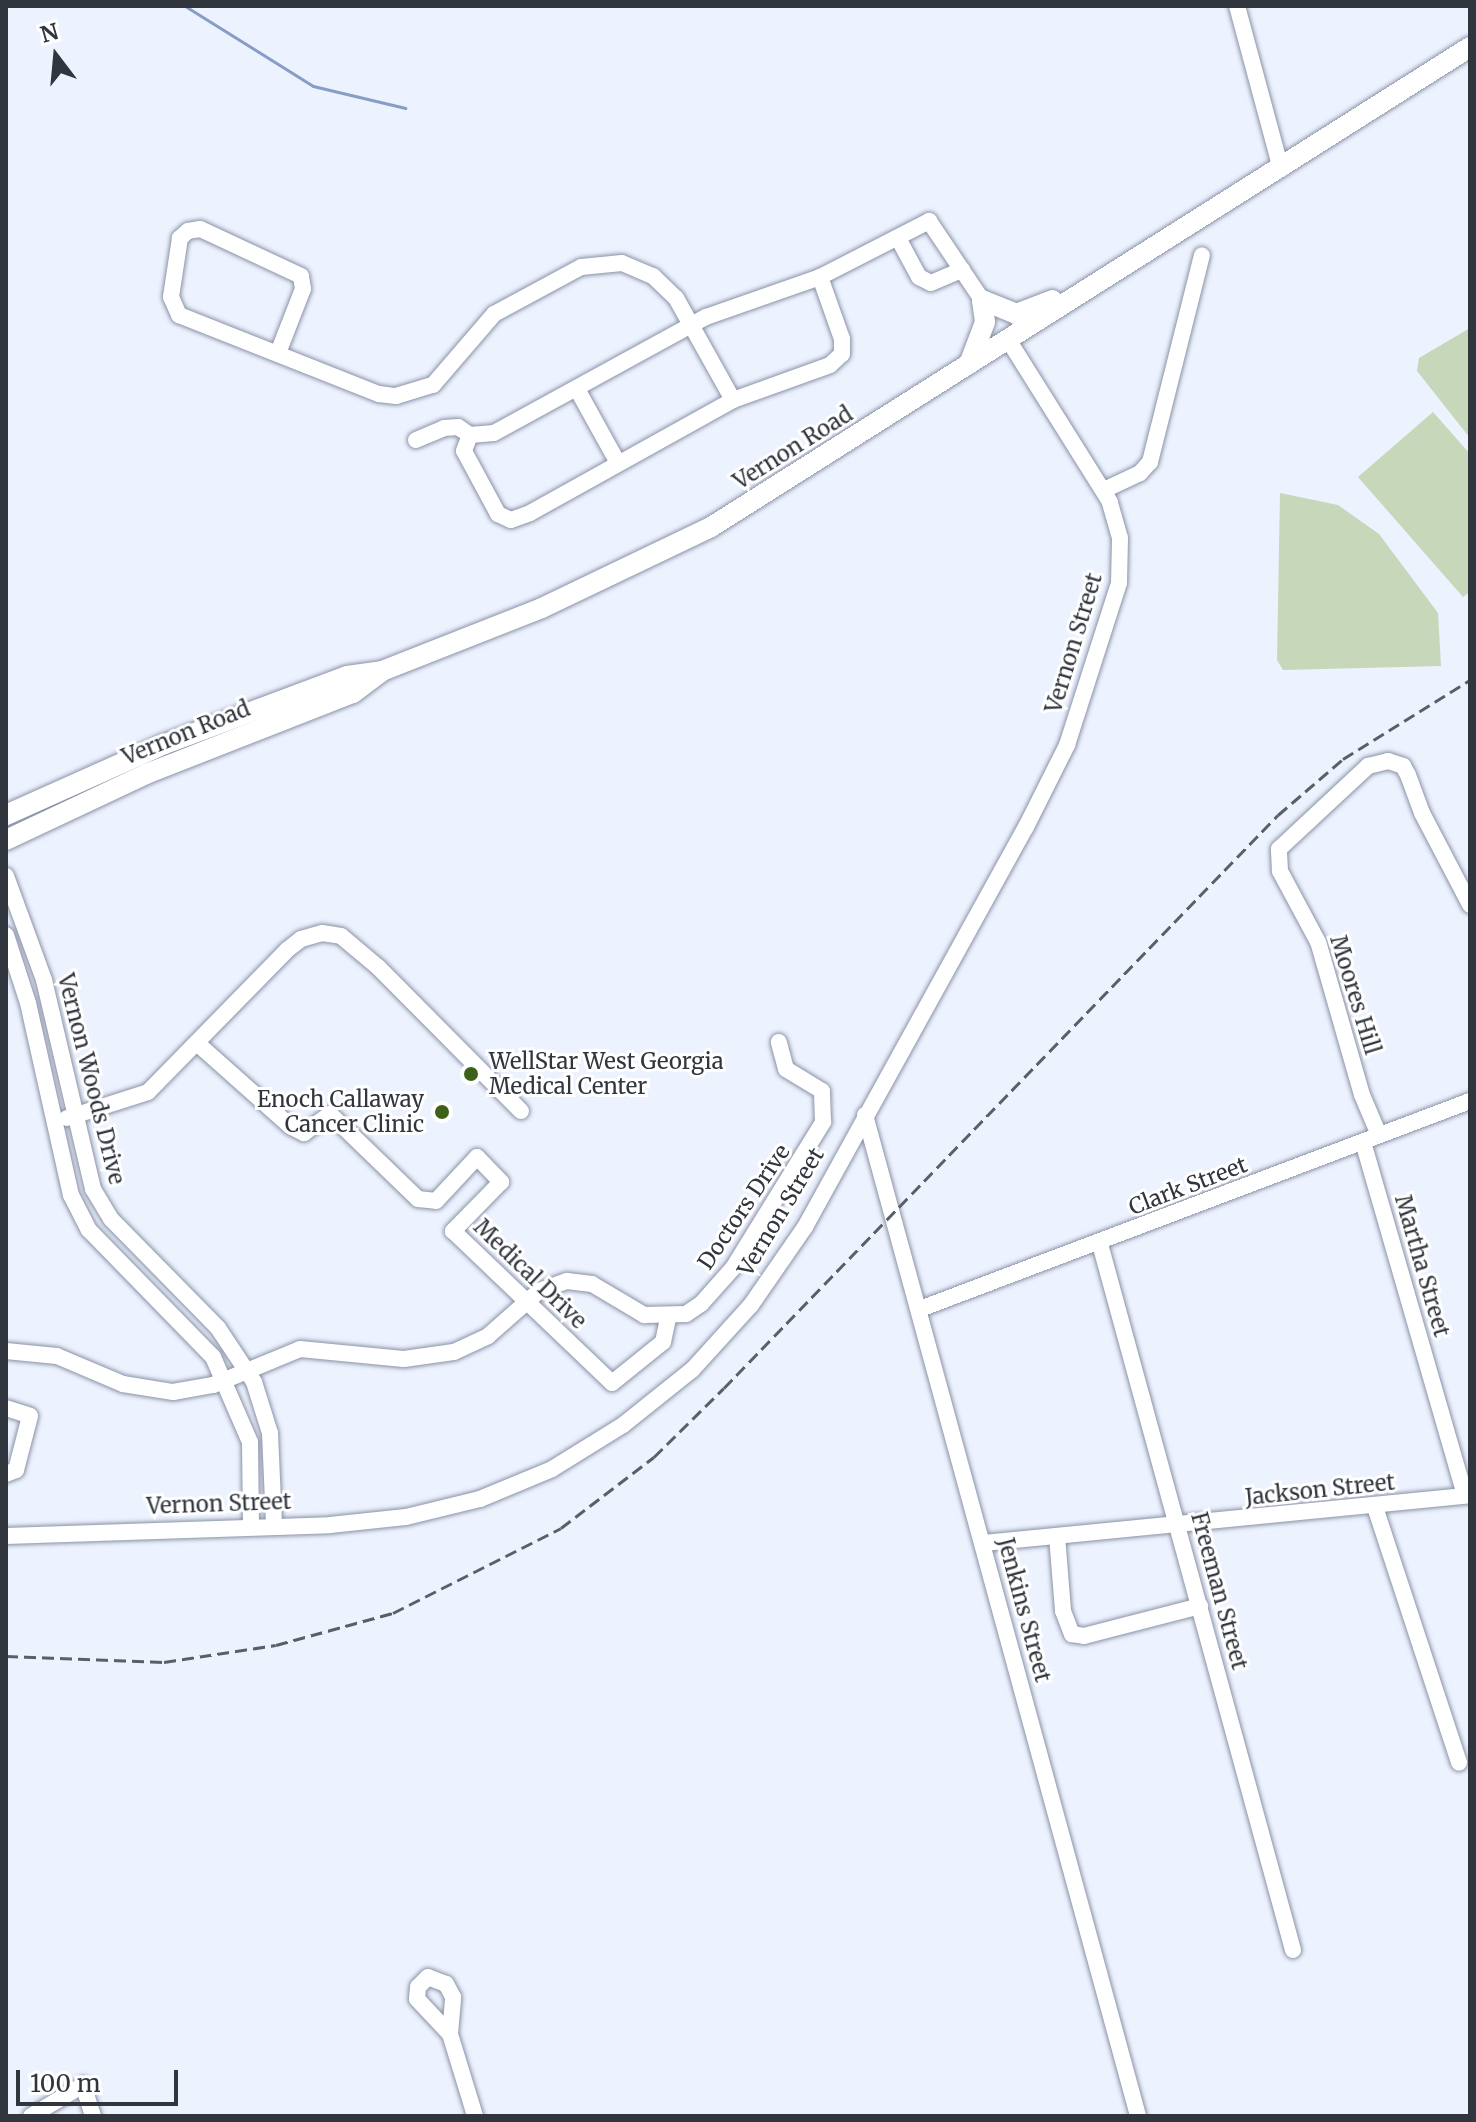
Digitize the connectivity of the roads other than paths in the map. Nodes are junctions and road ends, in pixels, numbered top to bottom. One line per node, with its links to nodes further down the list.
1 (1237, 6): 3 (street)
2 (1470, 47): 3 (main road)
3 (1281, 169): 8 (main road, Vernon Road)
4 (898, 238): 6 (street); 6 (street); 7 (street)
5 (1202, 255): 19 (street)
6 (962, 270): 9 (street)
7 (820, 277): 10 (street); 15 (street)
8 (1104, 279): 9 (main road); 11 (main road, Vernon Road)
9 (982, 300): 13 (main road)
10 (691, 326): 12 (street); 14 (street); 15 (street)
11 (1009, 341): 13 (main road, Vernon Road); 19 (street, Vernon Street)
12 (278, 353): 12 (street)
13 (967, 367): 20 (main road, Vernon Road)
14 (577, 389): 16 (street); 18 (street)
15 (733, 400): 18 (street)
16 (470, 435): 17 (street); 18 (street)
17 (416, 440)
18 (618, 463)
19 (1104, 490): 32 (street, Vernon Street)
20 (382, 671): 22 (main road, Vernon Road); 24 (main road, Vernon Road)
21 (6, 803): 22 (main road)
22 (30, 803): 23 (main road, Vernon Road)
23 (6, 815)
24 (6, 840)
25 (6, 876): 33 (street, Vernon Woods Drive)
26 (1470, 905): 35 (street, Moores Hill)
27 (6, 935): 34 (street, Vernon Woods Drive)
28 (779, 1042): 39 (street, Doctors Drive)
29 (198, 1044): 31 (street); 33 (street); 37 (street, Medical Drive)
30 (1470, 1101): 35 (street, Clark Street)
31 (521, 1111)
32 (865, 1115): 38 (street, Jenkins Street); 47 (street, Vernon Street)
33 (75, 1116): 34 (street); 41 (street, Vernon Woods Drive)
34 (53, 1121): 42 (street, Vernon Woods Drive)
35 (1371, 1138): 36 (street, Clark Street); 45 (street, Martha Street)
36 (1100, 1244): 38 (street, Clark Street); 48 (street, Freeman Street)
37 (525, 1301): 39 (street); 39 (street, Medical Drive); 41 (street)
38 (920, 1309): 52 (street, Jenkins Street)
39 (668, 1318)
40 (6, 1351): 42 (street)
41 (247, 1371): 42 (street); 47 (street, Vernon Woods Drive)
42 (225, 1381): 49 (street, Vernon Woods Drive)
43 (6, 1408): 44 (street)
44 (6, 1474)
45 (1467, 1495): 46 (street, Jackson Street)
46 (1375, 1507): 48 (street, Jackson Street); 54 (street)
47 (274, 1525): 49 (street, Vernon Street)
48 (1179, 1525): 51 (street, Jackson Street); 53 (street, Freeman Street)
49 (251, 1526): 50 (street, Vernon Street)
50 (6, 1536)
51 (1057, 1536): 52 (street, Jackson Street); 53 (street)
52 (984, 1543): 60 (street, Jenkins Street)
53 (1200, 1606): 55 (street, Freeman Street)
54 (1459, 1763)
55 (1293, 1950)
56 (450, 2034): 59 (street)
57 (31, 2116): 58 (street)
58 (93, 2116)
59 (475, 2116)
60 (1138, 2116)

